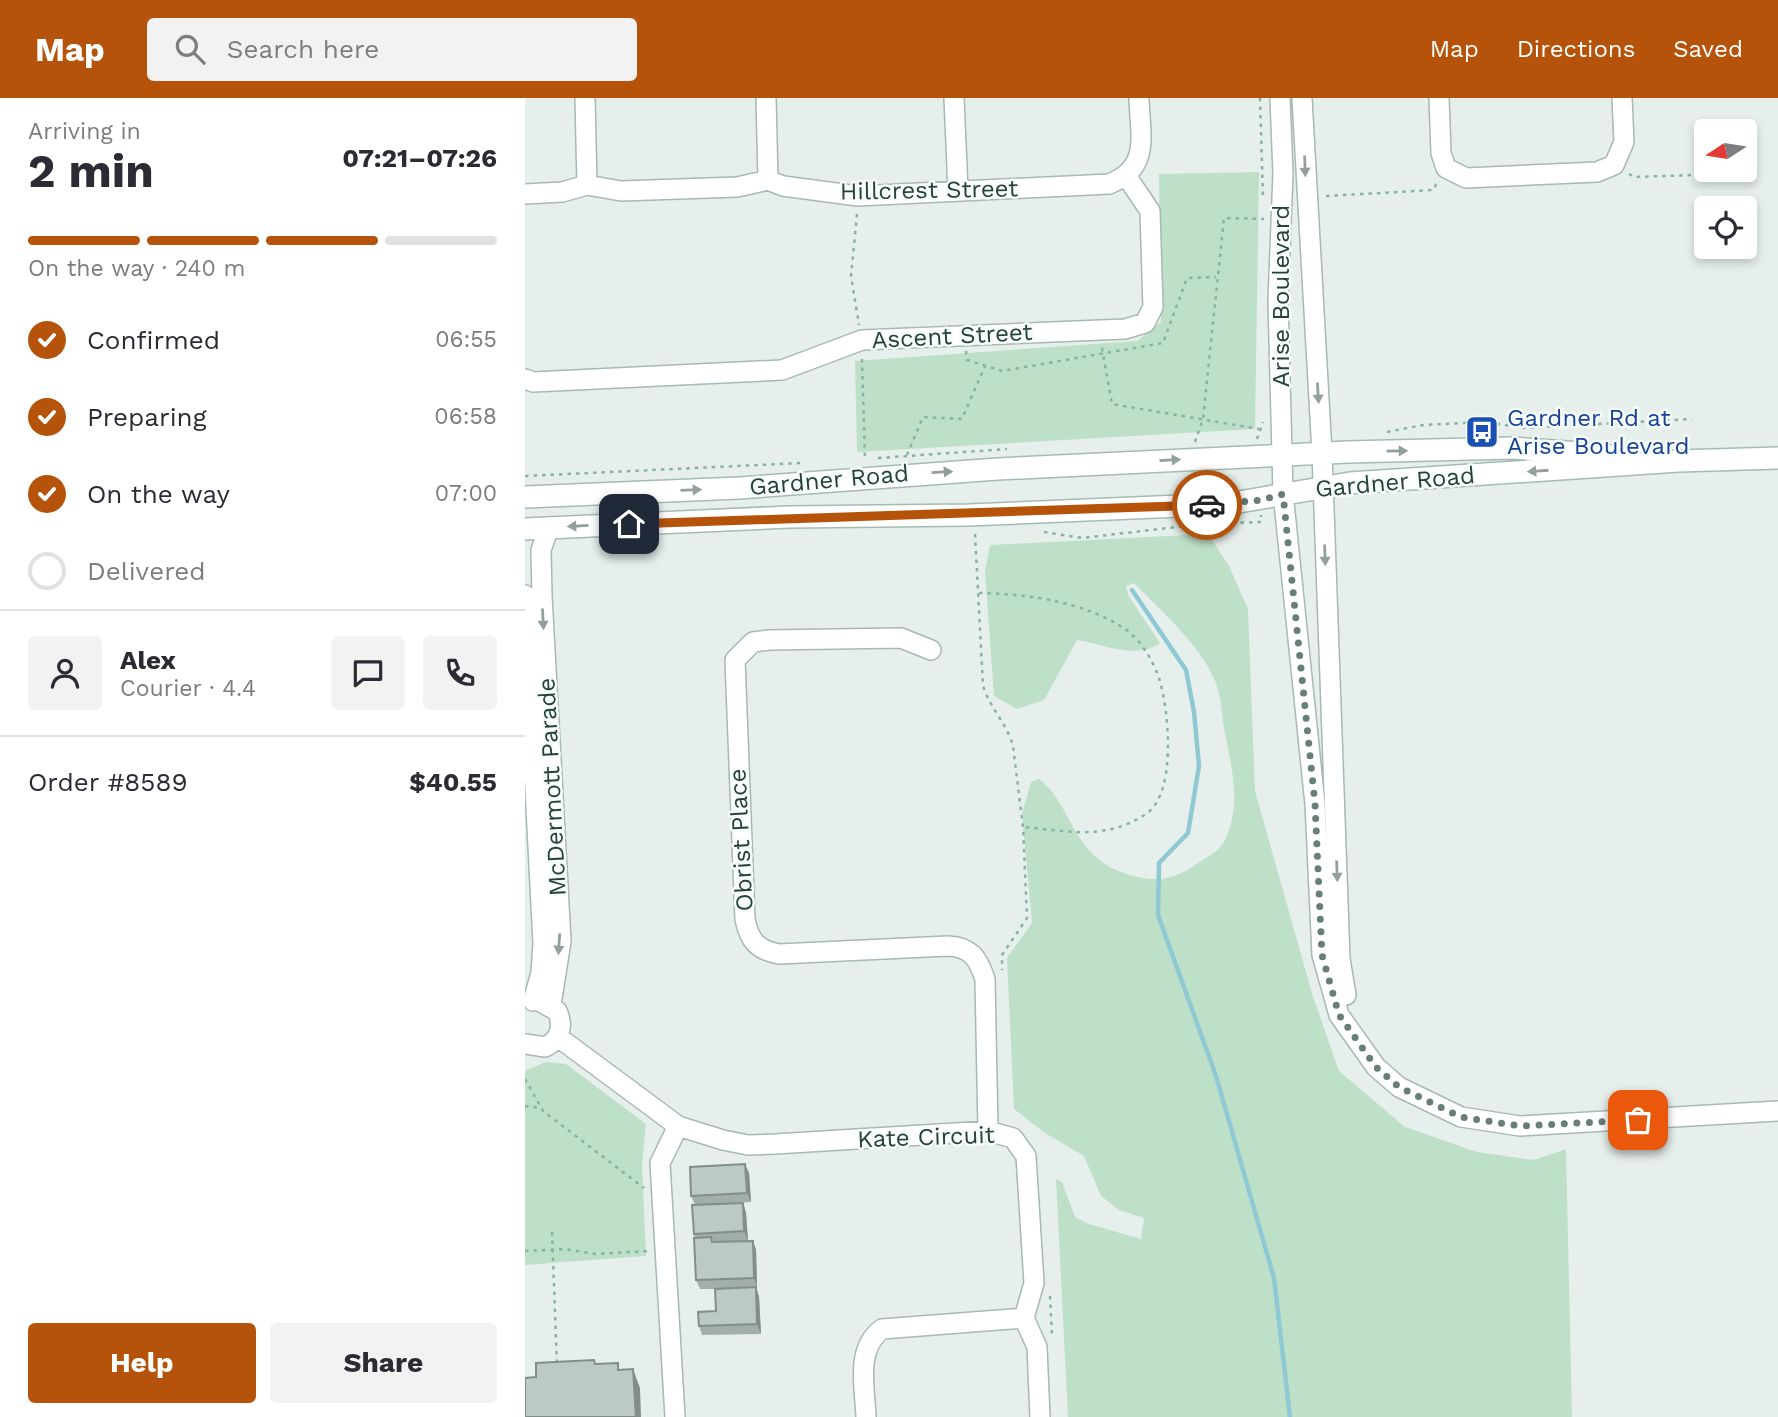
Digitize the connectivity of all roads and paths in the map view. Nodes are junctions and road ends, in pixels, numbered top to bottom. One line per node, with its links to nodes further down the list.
1 (585, 98): 14 (street)
2 (766, 98): 13 (street)
3 (954, 98): 15 (street)
4 (1139, 98): 12 (street)
5 (1280, 98): 27 (street, Arise Boulevard)
6 (1302, 98): 25 (street, Arise Boulevard, one-way to 25)
7 (1439, 98): 10 (street)
8 (1622, 98): 9 (street)
9 (1614, 165): 10 (street); 11 (path)
10 (1446, 169): 17 (path)
11 (1694, 175)
12 (1127, 177): 15 (street, Hillcrest Street); 19 (street, Ascent Street)
13 (768, 180): 14 (street, Hillcrest Street); 15 (street, Hillcrest Street)
14 (587, 185): 16 (street, Hillcrest Street)
15 (958, 191)
16 (525, 194)
17 (1325, 196)
18 (1264, 219): 22 (path)
19 (1098, 330): 21 (street, Ascent Street); 22 (path)
20 (985, 366): 26 (path)
21 (525, 379)
22 (1203, 419): 23 (path); 24 (path)
23 (1259, 429)
24 (1195, 442)
25 (1322, 453): 27 (street, Gardner Road); 29 (street, Gardner Road, one-way to 29); 30 (street, Arise Boulevard)
26 (907, 455)
27 (1281, 455): 31 (street, Gardner Road, one-way to 27); 32 (street, Arise Boulevard)
28 (1778, 457): 29 (street, Gardner Road)
29 (1679, 461): 30 (street, Gardner Road, one-way to 30)
30 (1323, 486): 32 (street, Gardner Road); 42 (street, Arise Boulevard, one-way to 42)
31 (739, 488): 33 (street, Gardner Road, one-way to 31); 34 (street)
32 (1283, 494): 34 (street, Gardner Road); 43 (street, Arise Boulevard)
33 (525, 497)
34 (789, 517): 35 (street, Gardner Road, one-way to 35)
35 (549, 527): 36 (street, Gardner Road); 46 (street, McDermott Parade, one-way to 46)
36 (525, 528)
37 (975, 534): 38 (path)
38 (979, 593): 44 (path); 44 (path)
39 (525, 595): 41 (street, McDermott Parade)
40 (931, 650): 45 (street, Obrist Place)
41 (526, 656): 46 (street, McDermott Parade)
42 (1335, 803): 43 (street); 50 (street, Arise Boulevard, one-way to 50)
43 (1315, 804): 50 (street, Arise Boulevard)
44 (1023, 827): 45 (path)
45 (985, 978): 55 (street, Obrist Place)
46 (536, 1003): 47 (street)
47 (558, 1037): 48 (street); 54 (street, Kate Circuit)
48 (525, 1044)
49 (525, 1079): 52 (path)
50 (1399, 1087): 53 (street)
51 (525, 1106): 52 (path)
52 (541, 1108): 56 (path)
53 (1778, 1111)
54 (678, 1126): 55 (street, Kate Circuit); 63 (street)
55 (988, 1131): 61 (street, Kate Circuit)
56 (649, 1192)
57 (552, 1232): 58 (path)
58 (552, 1250): 59 (path); 60 (path); 62 (path)
59 (525, 1251)
60 (653, 1251)
61 (1024, 1318): 64 (street); 65 (street)
62 (557, 1368)
63 (675, 1417)
64 (866, 1417)
65 (1040, 1417)

